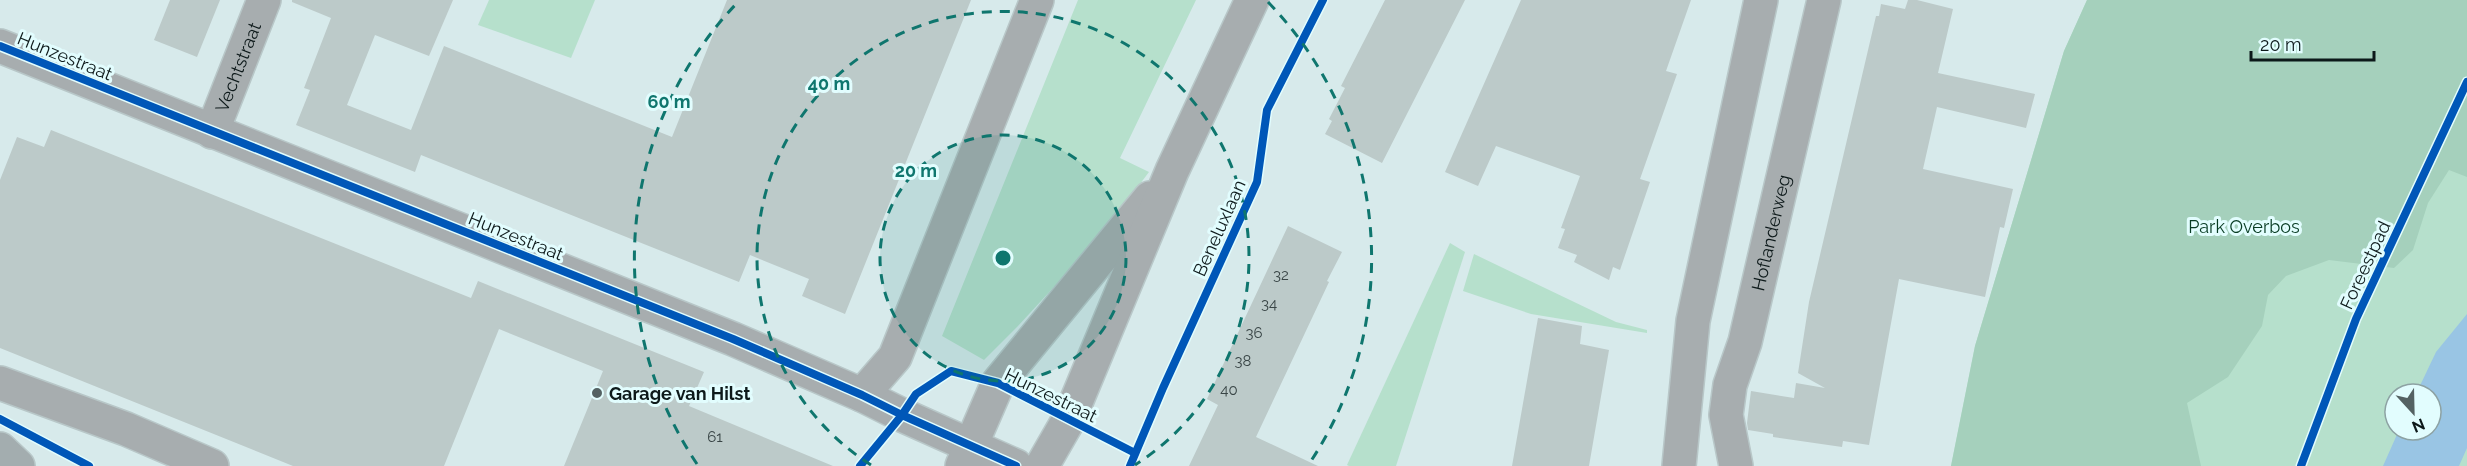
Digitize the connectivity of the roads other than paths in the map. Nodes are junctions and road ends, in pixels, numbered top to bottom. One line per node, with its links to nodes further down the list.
1 (264, 0): 7 (street, Vechtstraat)
2 (1037, 0): 10 (street)
3 (1252, 0): 8 (street)
4 (1761, 0): 17 (street)
5 (1824, 0): 18 (street, Hoflanderweg)
6 (0, 46): 7 (street, Hunzestraat)
7 (212, 132): 10 (street, Hunzestraat)
8 (1172, 171): 12 (street); 16 (street)
9 (0, 383): 14 (street)
10 (862, 395): 12 (street, Hunzestraat)
11 (0, 449): 13 (main road)
12 (967, 456): 15 (street, Hunzestraat)
13 (18, 466)
14 (212, 466)
15 (1016, 466)
16 (1042, 466)
17 (1679, 466)
18 (1736, 466)

